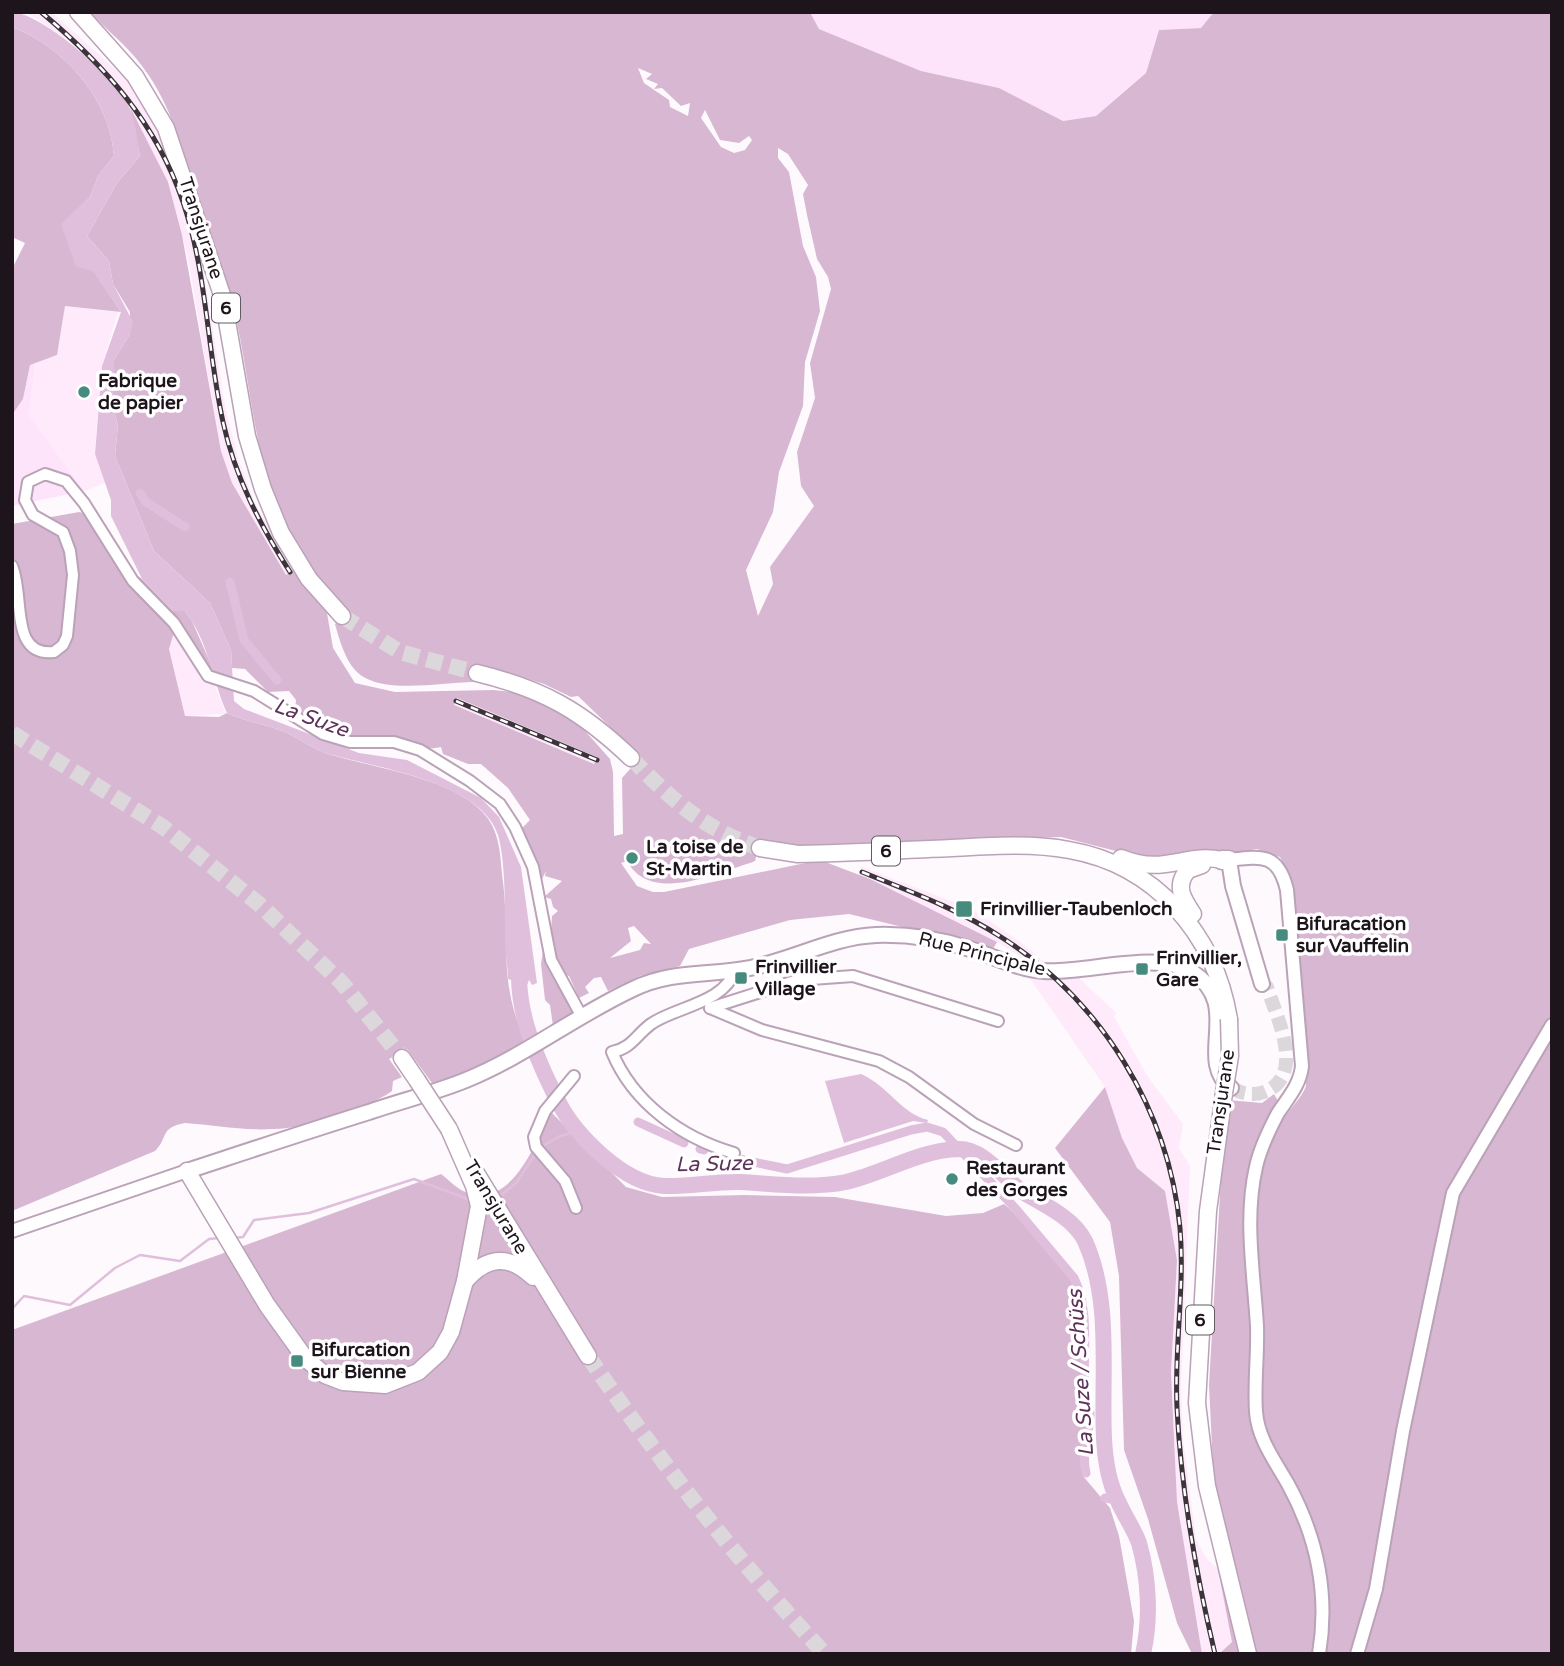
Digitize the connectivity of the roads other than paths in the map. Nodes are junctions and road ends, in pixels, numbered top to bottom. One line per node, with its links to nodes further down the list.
1 (78, 12): 3 (main road, Transjurane / 6)
2 (12, 566): 14 (street)
3 (342, 616)
4 (477, 673): 5 (main road)
5 (631, 758)
6 (760, 848): 7 (main road, 6)
7 (1070, 850): 8 (main road); 9 (main road, 6)
8 (1225, 860): 9 (main road); 11 (main road); 30 (street)
9 (1173, 894): 19 (main road, Transjurane / 6, bridge)
10 (735, 970): 12 (street); 14 (main road, Rue Principale); 19 (main road, Rue Principale)
11 (1262, 984)
12 (694, 1005): 13 (street); 22 (street)
13 (710, 1008): 15 (street); 21 (street)
14 (579, 1019): 23 (main road, Rue Principale)
15 (998, 1021)
16 (1552, 1025): 31 (street)
17 (404, 1061): 20 (main road, Transjurane, bridge)
18 (574, 1076): 24 (street)
19 (1230, 1087): 29 (main road, Transjurane / 6)
20 (449, 1129): 26 (main road); 27 (main road, Transjurane)
21 (1016, 1146)
22 (734, 1153)
23 (187, 1171): 25 (street); 26 (main road)
24 (576, 1208)
25 (12, 1231)
26 (465, 1281): 27 (main road)
27 (548, 1292): 28 (main road, Transjurane)
28 (588, 1356)
29 (1241, 1651)
30 (1319, 1654)
31 (1357, 1654)

